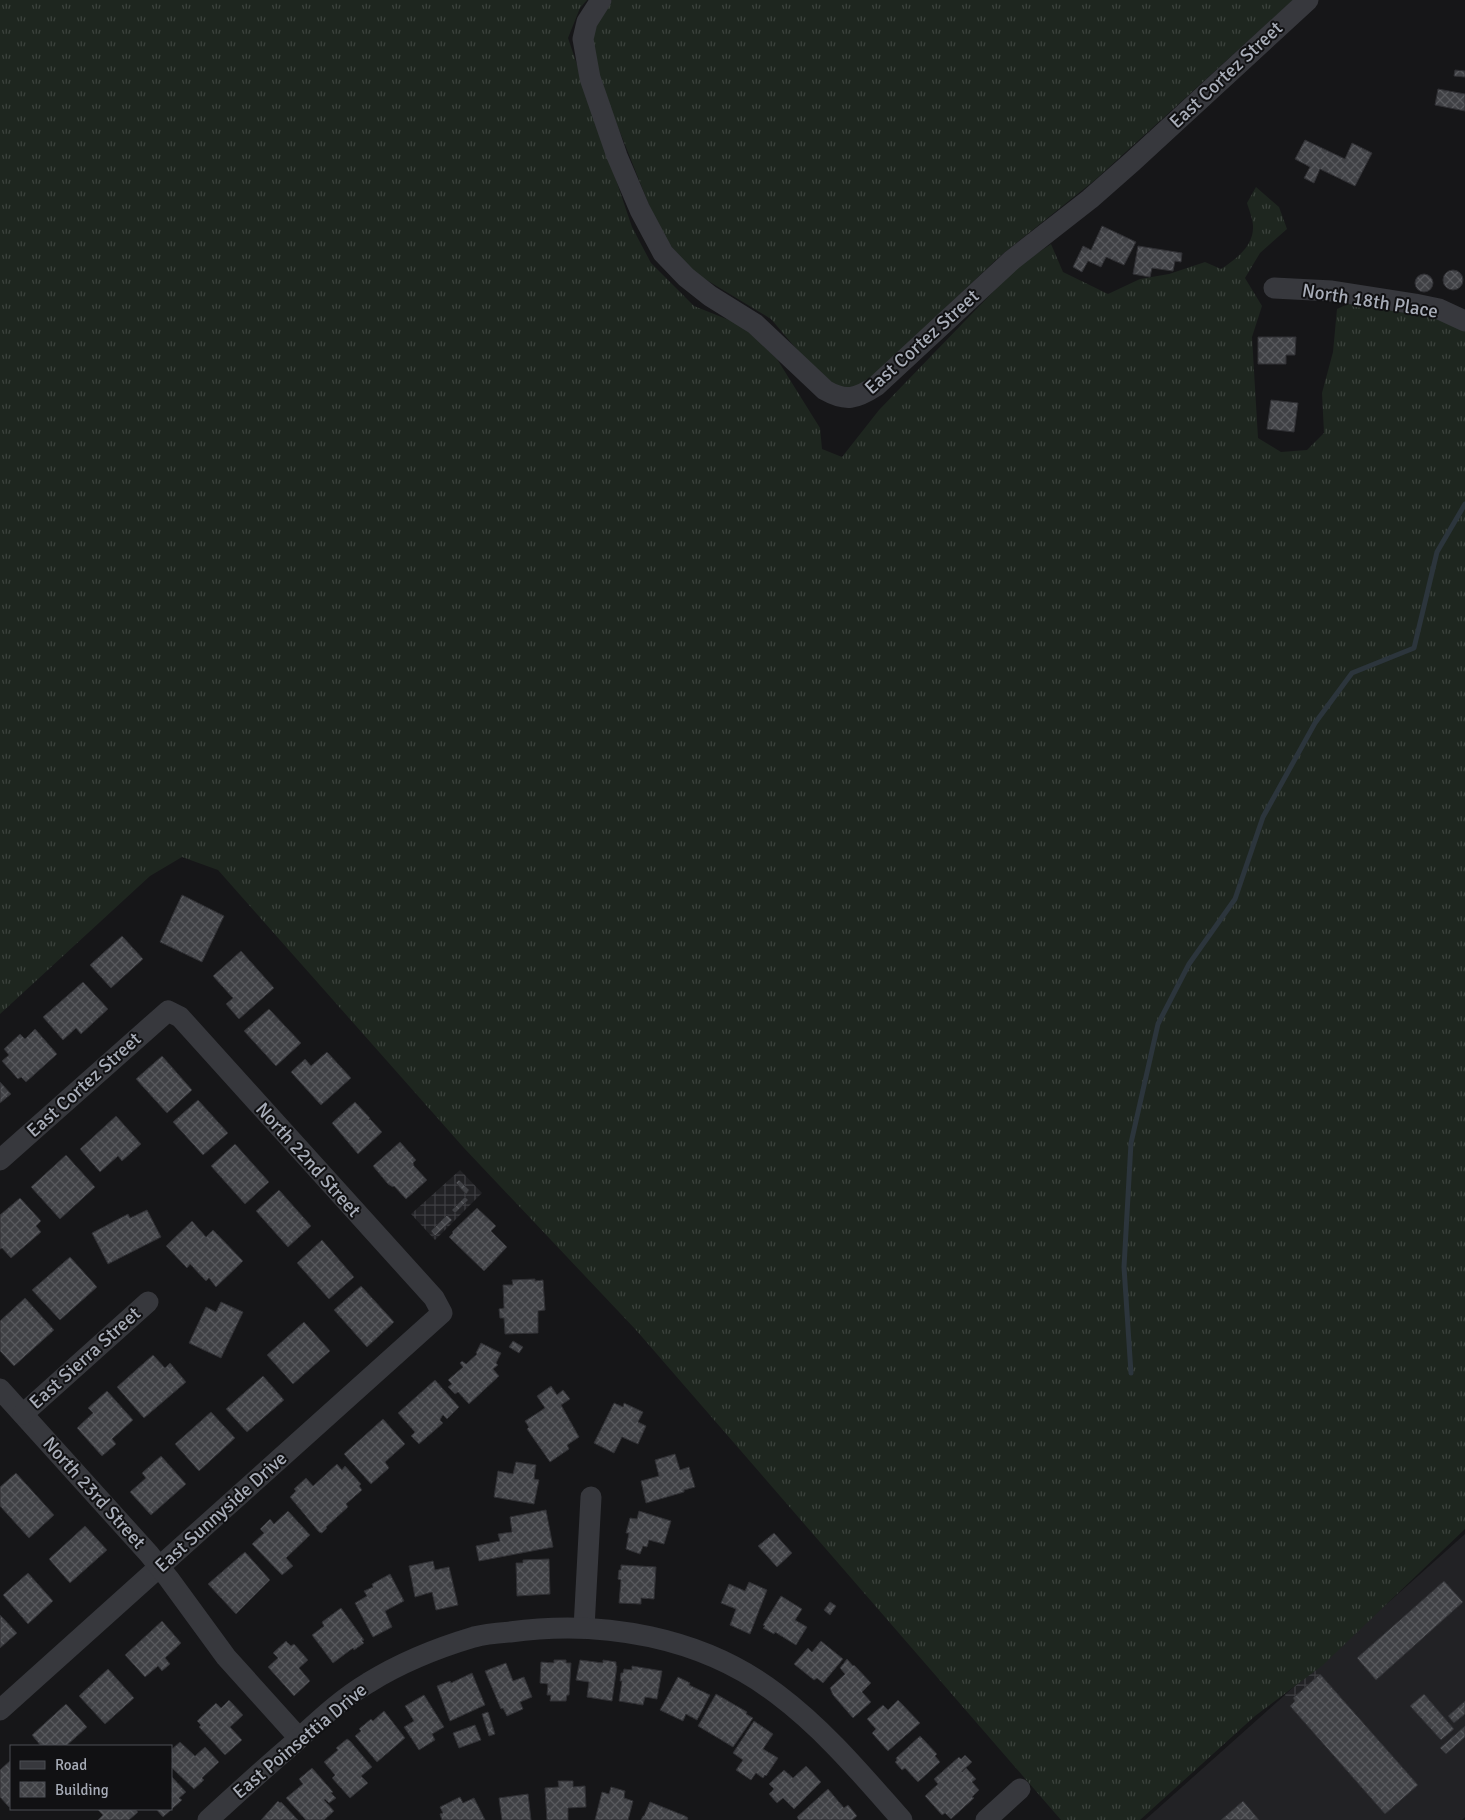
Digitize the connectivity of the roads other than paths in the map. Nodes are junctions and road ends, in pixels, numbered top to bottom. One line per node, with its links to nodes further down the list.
1 (601, 0): 2 (street, East Cortez Street)
2 (1308, 0)
3 (1274, 288): 4 (street, North 18th Place)
4 (1465, 322)
5 (168, 1011): 6 (street, East Cortez Street); 8 (street, North 22nd Street)
6 (0, 1160)
7 (148, 1302): 10 (street, East Sierra Street)
8 (442, 1313): 12 (street, East Sunnyside Drive)
9 (0, 1389): 10 (street, North 23rd Street)
10 (23, 1414): 12 (street, North 23rd Street)
11 (591, 1497): 13 (street)
12 (160, 1567): 14 (street, East Sunnyside Drive); 15 (street, North 23rd Street)
13 (584, 1628): 15 (street, East Poinsettia Drive); 18 (street, East Poinsettia Drive)
14 (0, 1710)
15 (299, 1738): 17 (street, East Poinsettia Drive)
16 (1020, 1789): 19 (street)
17 (208, 1820)
18 (902, 1820)
19 (986, 1820)

